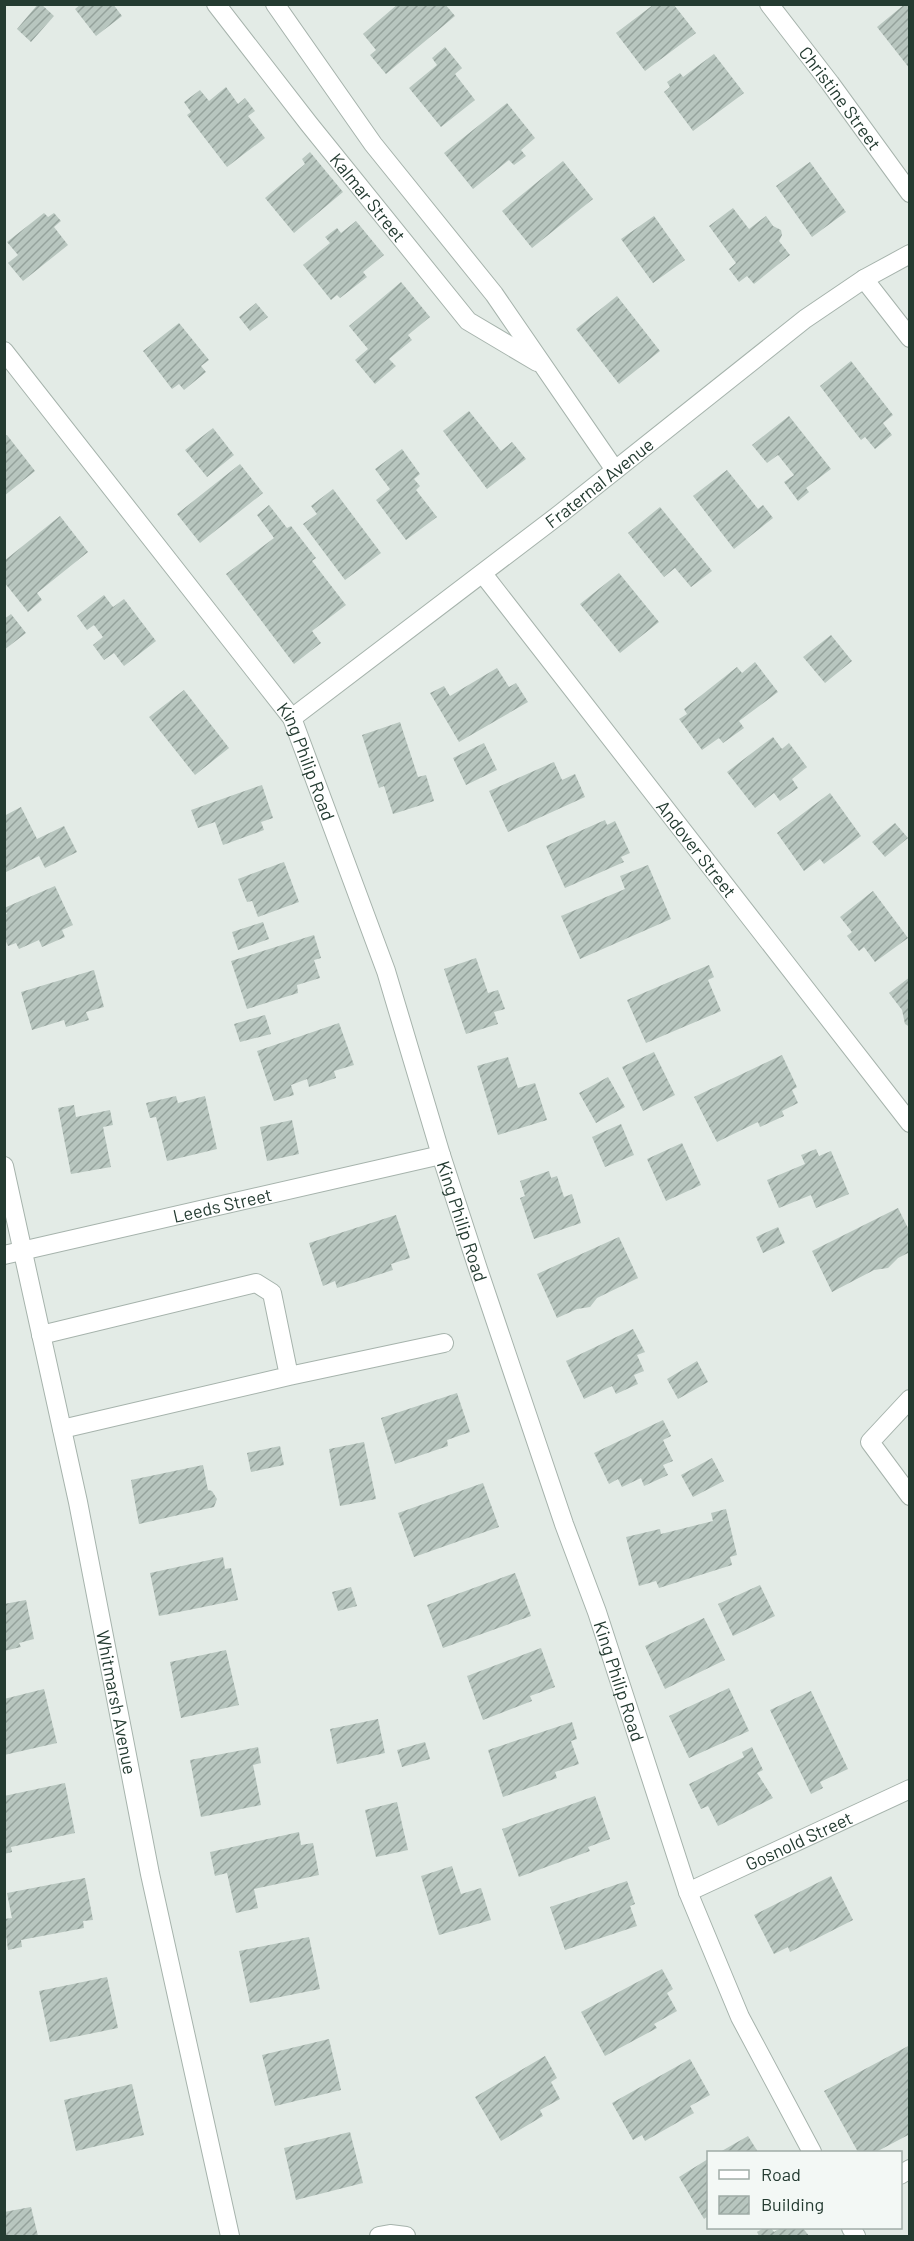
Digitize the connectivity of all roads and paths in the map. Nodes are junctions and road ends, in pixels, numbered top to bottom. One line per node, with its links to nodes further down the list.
1 (216, 4): 9 (street, Kalmar Street)
2 (275, 4): 9 (street, Kalmar Street)
3 (769, 4): 4 (street, Christine Street)
4 (909, 193)
5 (909, 254): 6 (street, Fraternal Avenue)
6 (864, 279): 7 (street); 10 (street, Fraternal Avenue)
7 (909, 338)
8 (4, 351): 12 (street, King Philip Road)
9 (544, 366): 10 (street, Kalmar Street)
10 (615, 470): 11 (street, Fraternal Avenue)
11 (483, 573): 12 (street, Fraternal Avenue); 13 (street, Andover Street)
12 (292, 718): 14 (street, King Philip Road)
13 (909, 1123)
14 (441, 1155): 16 (street, Leeds Street); 25 (street, King Philip Road)
15 (4, 1166): 16 (street, Whitmarsh Avenue)
16 (24, 1251): 17 (street, Leeds Street); 18 (street, Whitmarsh Avenue)
17 (4, 1255)
18 (41, 1335): 20 (street); 22 (street, Whitmarsh Avenue)
19 (444, 1343): 20 (street)
20 (290, 1376): 22 (street)
21 (909, 1399): 23 (street)
22 (62, 1429): 27 (street, Whitmarsh Avenue)
23 (909, 1496)
24 (909, 1789): 25 (street, Gosnold Street)
25 (688, 1892): 26 (street, King Philip Road)
26 (811, 2151)
27 (230, 2236)
28 (379, 2236): 29 (street)
29 (406, 2236)

